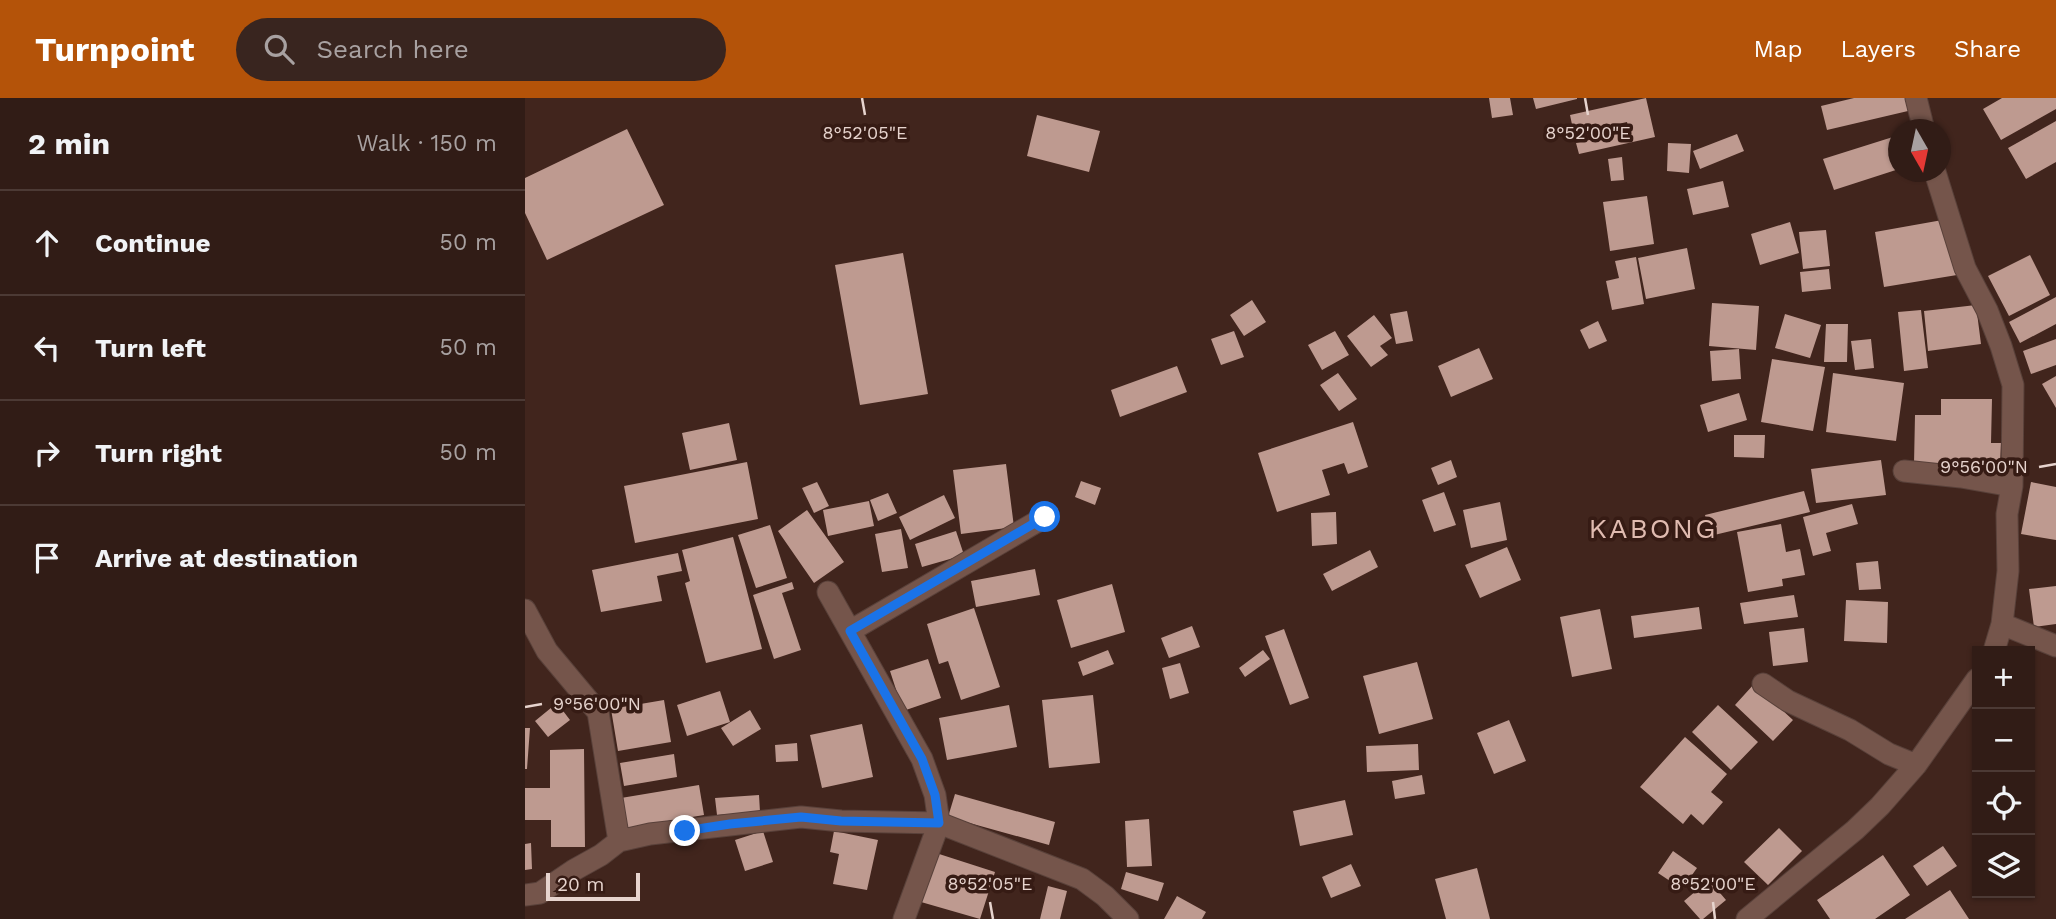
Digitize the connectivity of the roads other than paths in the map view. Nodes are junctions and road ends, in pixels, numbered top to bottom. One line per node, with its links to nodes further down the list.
1 (1916, 98): 2 (street)
2 (1921, 119)
3 (1938, 182): 5 (street)
4 (1904, 471): 5 (street)
5 (2012, 486): 9 (street)
6 (1045, 517): 10 (street)
7 (828, 592): 10 (street)
8 (525, 610): 17 (street)
9 (2002, 624): 11 (street); 12 (street)
10 (850, 631): 16 (street)
11 (1995, 646)
12 (2056, 646)
13 (1763, 684): 15 (street)
14 (1972, 685): 15 (street)
15 (1916, 765): 21 (street)
16 (939, 823): 17 (street); 19 (street); 20 (street)
17 (619, 841): 18 (street)
18 (525, 895)
19 (904, 919)
20 (1128, 919)
21 (1747, 919)

